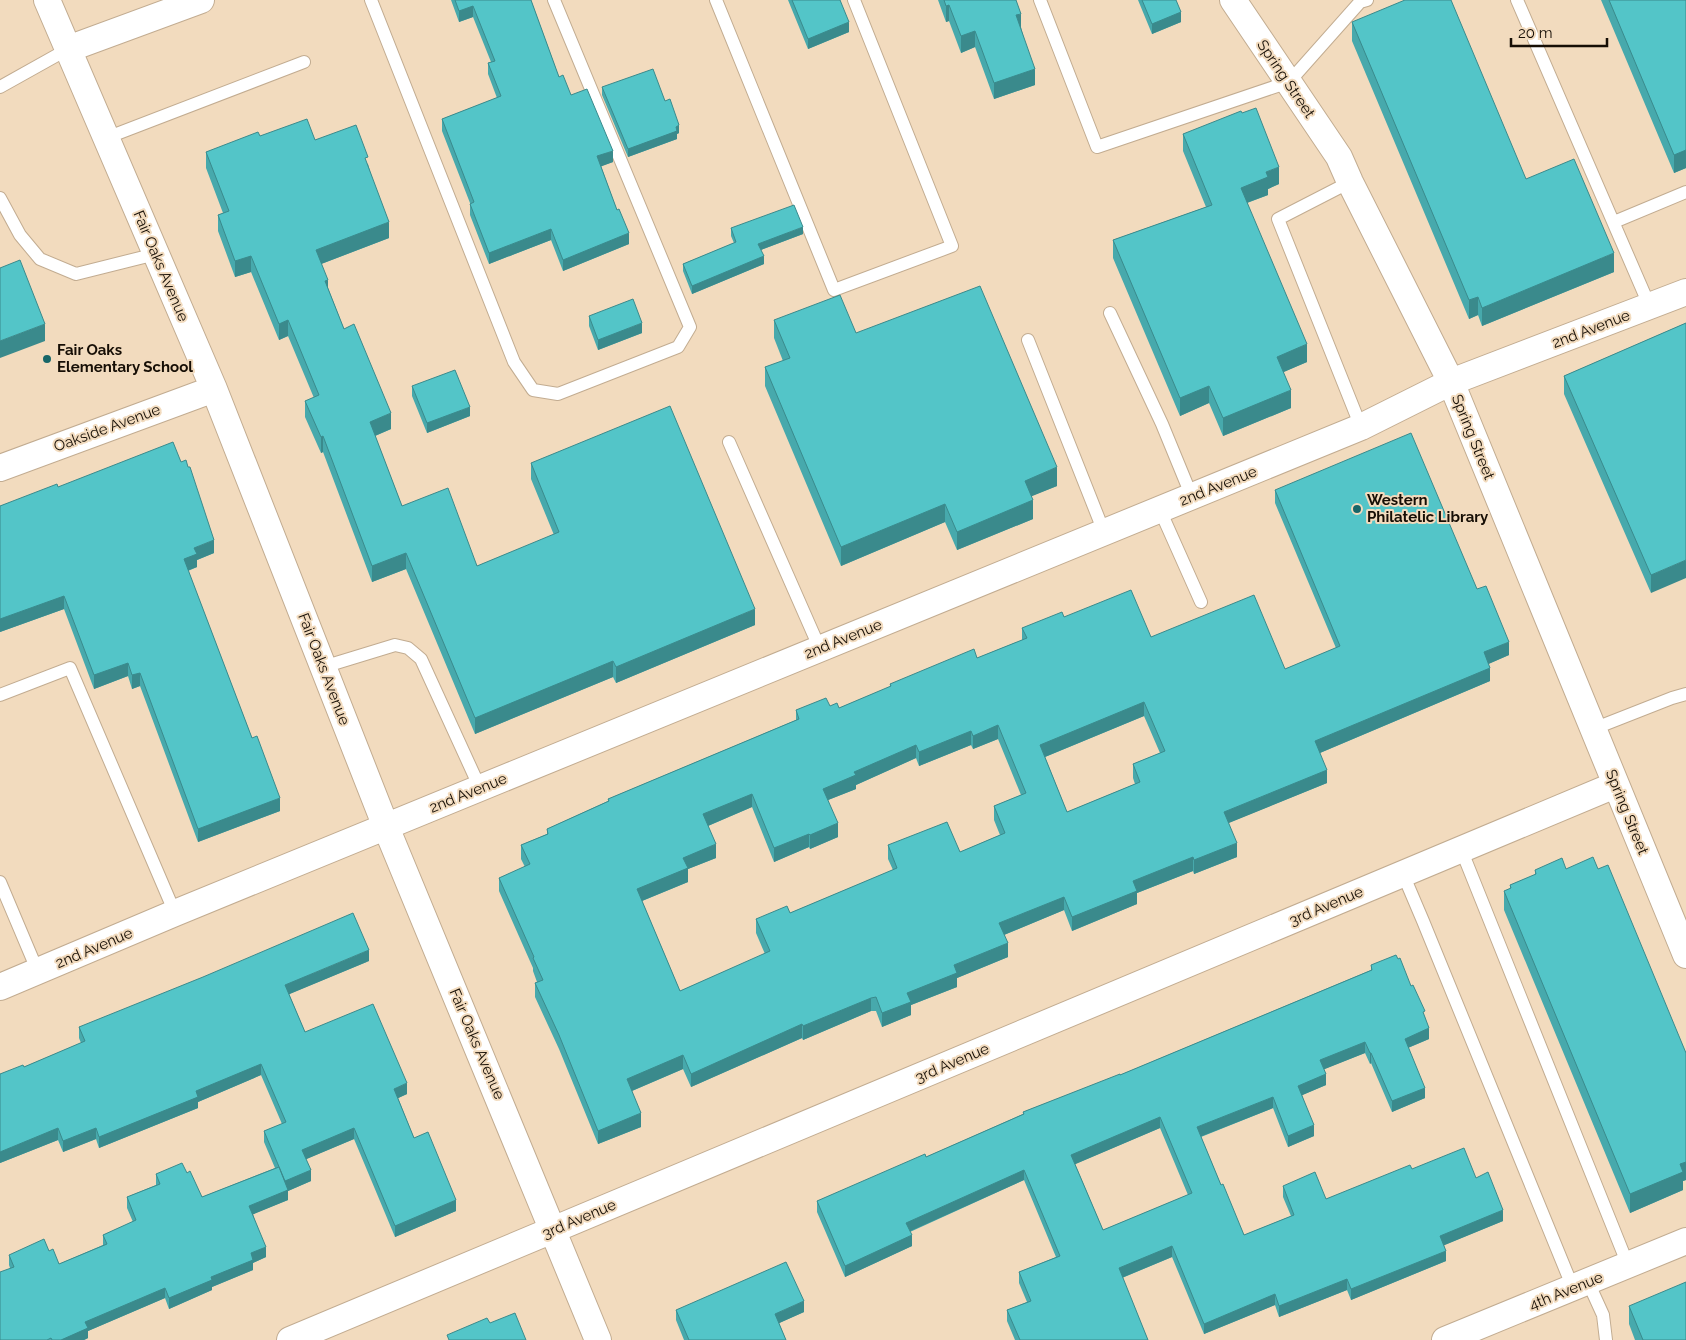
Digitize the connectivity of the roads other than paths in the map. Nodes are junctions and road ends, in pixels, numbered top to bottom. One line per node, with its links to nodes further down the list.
1 (46, 0): 11 (street, Fair Oaks Avenue)
2 (201, 0): 11 (street)
3 (371, 0): 4 (lane)
4 (554, 0)
5 (716, 0): 6 (lane)
6 (854, 0)
7 (1040, 0): 13 (lane)
8 (1233, 0): 13 (street, Spring Street)
9 (1367, 0): 13 (lane)
10 (1517, 0): 19 (lane)
11 (68, 49): 14 (lane); 15 (street, Fair Oaks Avenue)
12 (304, 62): 15 (lane)
13 (1288, 82): 16 (street, Spring Street)
14 (0, 87)
15 (106, 138): 20 (street, Fair Oaks Avenue)
16 (1350, 182): 25 (street, Spring Street); 27 (lane)
17 (1686, 192): 19 (lane)
18 (0, 198): 20 (lane)
19 (1614, 222): 22 (lane)
20 (156, 254): 26 (street, Fair Oaks Avenue)
21 (1686, 292): 22 (street, 2nd Avenue)
22 (1650, 307): 25 (street, 2nd Avenue)
23 (1110, 312): 30 (lane)
24 (1028, 340): 32 (lane)
25 (1451, 382): 27 (street, 2nd Avenue); 38 (street, Spring Street)
26 (214, 389): 29 (street, Oakside Avenue); 35 (street, Fair Oaks Avenue)
27 (1361, 427): 30 (street, 2nd Avenue)
28 (729, 442): 34 (lane)
29 (0, 468)
30 (1192, 497): 31 (street, 2nd Avenue)
31 (1160, 510): 32 (street, 2nd Avenue); 33 (lane)
32 (1104, 532): 34 (street, 2nd Avenue)
33 (1200, 602)
34 (820, 649): 40 (street, 2nd Avenue)
35 (323, 667): 40 (lane); 41 (street, Fair Oaks Avenue)
36 (0, 694): 45 (lane)
37 (1686, 694): 38 (lane)
38 (1593, 729): 39 (street, Spring Street)
39 (1615, 785): 42 (street, 3rd Avenue); 46 (street, Spring Street)
40 (480, 788): 41 (street, 2nd Avenue)
41 (386, 827): 45 (street, 2nd Avenue); 49 (street, Fair Oaks Avenue)
42 (1462, 849): 43 (street, 3rd Avenue); 51 (lane)
43 (1403, 874): 49 (street, 3rd Avenue); 52 (lane)
44 (0, 882): 47 (lane)
45 (175, 913): 47 (street, 2nd Avenue)
46 (1686, 955)
47 (38, 972): 48 (street, 2nd Avenue)
48 (0, 987)
49 (554, 1229): 53 (street, 3rd Avenue); 54 (street, Fair Oaks Avenue)
50 (1686, 1241): 51 (street, 4th Avenue)
51 (1628, 1265): 52 (street, 4th Avenue)
52 (1580, 1285): 55 (street, 4th Avenue); 56 (lane)
53 (290, 1340)
54 (598, 1340)
55 (1445, 1340)
56 (1606, 1340)

